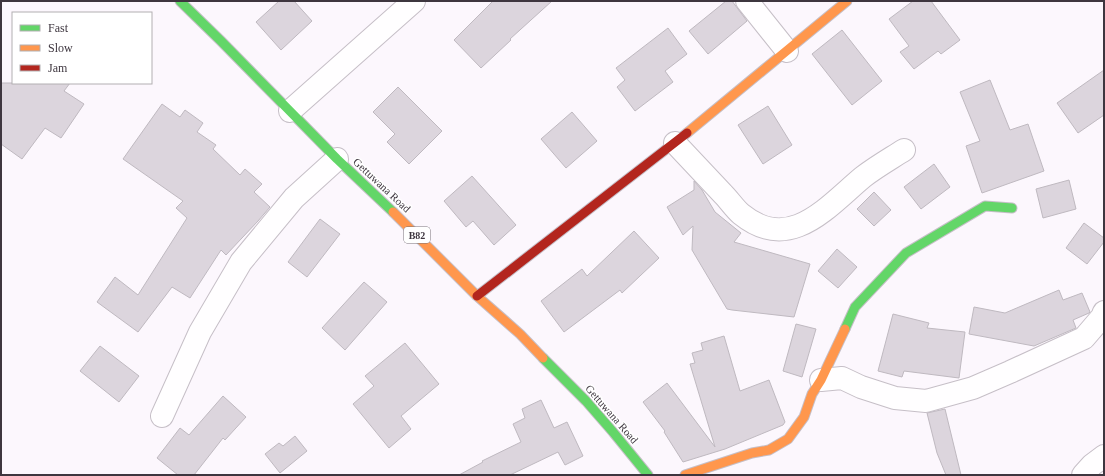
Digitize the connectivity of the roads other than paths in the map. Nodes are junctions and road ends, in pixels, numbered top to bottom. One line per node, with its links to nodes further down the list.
1 (180, 1): 6 (street, Gettuwana Road / B82)
2 (414, 1): 6 (street)
3 (747, 1): 5 (street)
4 (848, 1): 5 (street)
5 (787, 51): 7 (street)
6 (290, 111): 9 (street, Gettuwana Road / B82)
7 (674, 143): 8 (street); 11 (street)
8 (904, 150)
9 (337, 159): 11 (street, Gettuwana Road / B82); 14 (street)
10 (1012, 208): 13 (street)
11 (477, 296): 16 (street, Gettuwana Road / B82)
12 (1103, 315): 13 (street)
13 (821, 380): 17 (street)
14 (162, 416)
15 (1104, 456): 18 (street)
16 (648, 475)
17 (684, 475)
18 (1083, 475)

